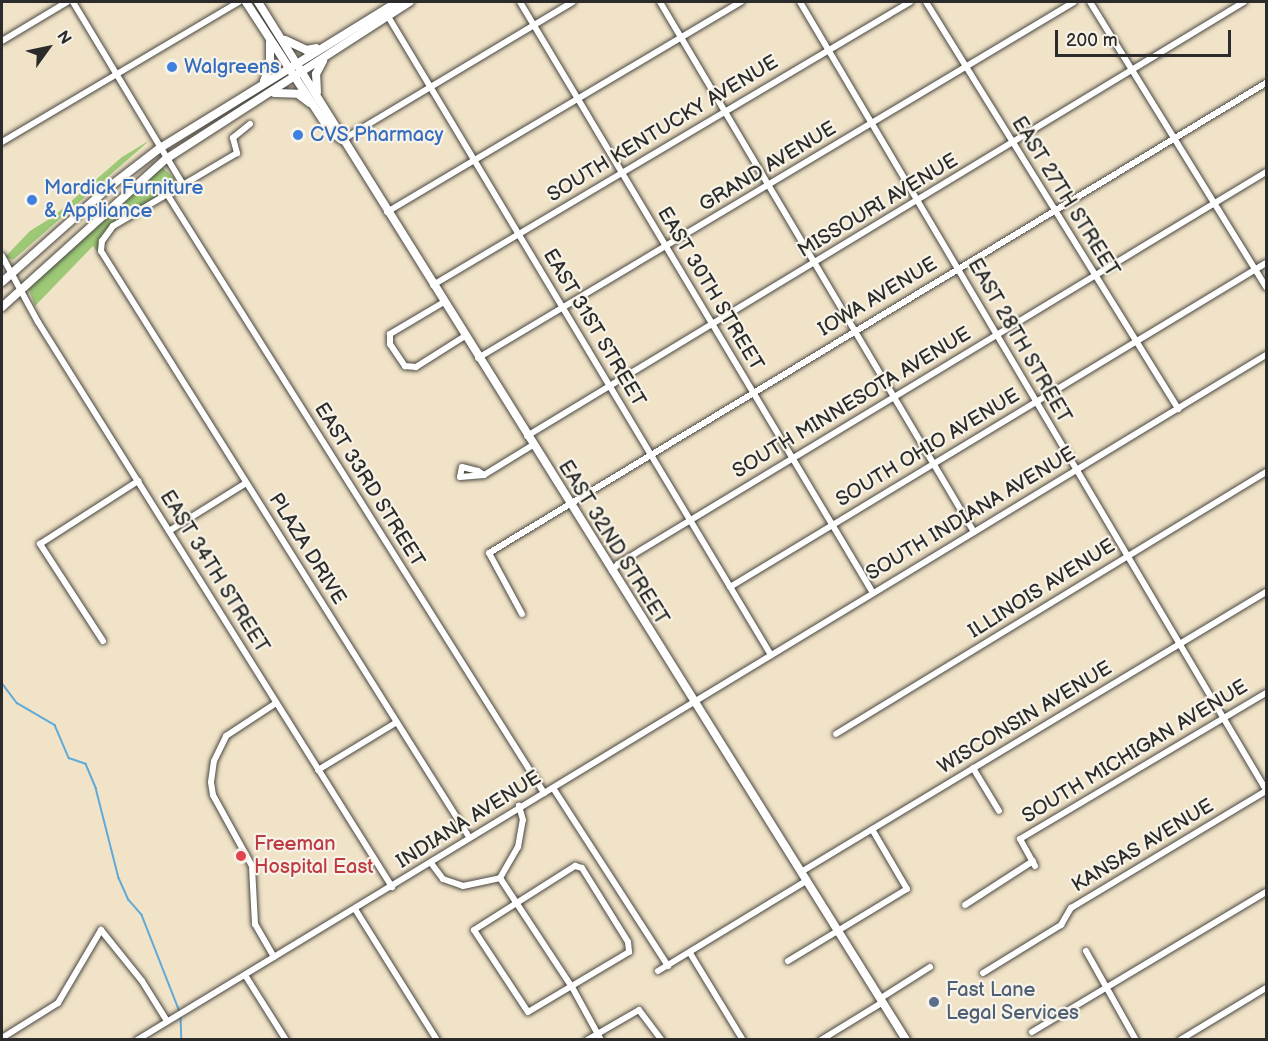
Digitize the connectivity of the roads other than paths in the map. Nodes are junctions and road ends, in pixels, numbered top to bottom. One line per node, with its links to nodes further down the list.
1 (67, 2): 23 (street)
2 (73, 2): 32 (street)
3 (239, 2): 32 (street)
4 (246, 2): 20 (main road)
5 (258, 2): 22 (main road, EAST 32ND STREET)
6 (397, 2): 24 (main road)
7 (410, 2): 18 (main road)
8 (520, 2): 19 (street, EAST 30TH STREET)
9 (573, 2): 19 (street)
10 (660, 2): 21 (street)
11 (741, 2): 21 (street)
12 (800, 2): 25 (street, EAST 28TH STREET)
13 (910, 2): 25 (street, SOUTH KENTUCKY AVENUE)
14 (926, 2): 29 (street, EAST 27TH STREET)
15 (1074, 2): 29 (street, GRAND AVENUE)
16 (1090, 2): 30 (street)
17 (1244, 2): 30 (street, MISSOURI AVENUE)
18 (389, 18): 26 (main road); 36 (street, EAST 31ST STREET)
19 (534, 25): 36 (street); 39 (street, EAST 30TH STREET)
20 (267, 35): 28 (main road); 34 (main road)
21 (681, 37): 39 (street); 41 (street)
22 (281, 38): 24 (main road); 27 (main road, EAST 32ND STREET)
23 (2, 41)
24 (319, 48): 27 (main road)
25 (829, 51): 41 (street, SOUTH KENTUCKY AVENUE); 43 (street, EAST 28TH STREET)
26 (325, 58): 31 (main road); 37 (main road)
27 (297, 61): 28 (main road); 31 (main road, EAST 32ND STREET)
28 (288, 66): 33 (main road); 34 (main road)
29 (965, 67): 43 (street, GRAND AVENUE); 47 (street, EAST 27TH STREET)
30 (1132, 69): 44 (street); 47 (street, MISSOURI AVENUE)
31 (304, 72): 33 (main road); 37 (main road, EAST 32ND STREET)
32 (117, 75): 46 (street); 48 (street)
33 (295, 77): 38 (main road); 40 (main road)
34 (264, 81): 48 (main road)
35 (1266, 83): 44 (street, IOWA AVENUE)
36 (430, 86): 45 (street); 50 (street, EAST 31ST STREET)
37 (316, 93): 45 (main road, EAST 32ND STREET)
38 (267, 95): 40 (main road); 49 (main road)
39 (578, 99): 50 (street); 52 (street, EAST 30TH STREET)
40 (314, 106): 45 (main road)
41 (726, 112): 52 (street, SOUTH KENTUCKY AVENUE); 54 (street)
42 (250, 124): 53 (street, PLAZA DRIVE)
43 (872, 124): 54 (street, GRAND AVENUE); 56 (street, EAST 28TH STREET)
44 (1173, 137): 57 (street); 58 (street, IOWA AVENUE)
45 (342, 140): 59 (main road, EAST 32ND STREET)
46 (2, 142)
47 (1012, 144): 56 (street, MISSOURI AVENUE); 58 (street, EAST 27TH STREET)
48 (160, 148): 49 (street); 67 (main road)
49 (166, 159): 53 (street); 72 (main road)
50 (474, 160): 59 (street); 60 (street, EAST 31ST STREET)
51 (1266, 172): 57 (street, SOUTH MINNESOTA AVENUE)
52 (622, 173): 60 (street, SOUTH KENTUCKY AVENUE); 61 (street, EAST 30TH STREET)
53 (183, 184): 55 (street, PLAZA DRIVE)
54 (769, 185): 61 (street, GRAND AVENUE); 63 (street)
55 (167, 194): 97 (street, PLAZA DRIVE); 122 (street, EAST 33RD STREET)
56 (918, 201): 63 (street, MISSOURI AVENUE); 65 (street, EAST 28TH STREET)
57 (1215, 203): 66 (street); 68 (street, SOUTH MINNESOTA AVENUE)
58 (1053, 210): 65 (street, IOWA AVENUE); 68 (street, EAST 27TH STREET)
59 (387, 212): 70 (main road, EAST 32ND STREET)
60 (519, 234): 70 (street, SOUTH KENTUCKY AVENUE); 75 (street, EAST 31ST STREET)
61 (666, 247): 75 (street, GRAND AVENUE); 76 (street, EAST 30TH STREET)
62 (2, 256): 67 (street, EAST 34TH STREET)
63 (815, 263): 76 (street, MISSOURI AVENUE); 77 (street)
64 (1266, 263): 66 (street, SOUTH OHIO AVENUE)
65 (957, 268): 77 (street, IOWA AVENUE); 78 (street, EAST 28TH STREET)
66 (1256, 270): 71 (street); 80 (street, SOUTH OHIO AVENUE)
67 (11, 274): 69 (main road); 72 (street, EAST 34TH STREET)
68 (1095, 275): 78 (street, SOUTH MINNESOTA AVENUE); 80 (street, EAST 27TH STREET)
69 (2, 282)
70 (433, 285): 73 (main road, EAST 32ND STREET)
71 (1266, 287)
72 (21, 290): 74 (main road); 96 (street, EAST 34TH STREET)
73 (444, 302): 79 (main road, EAST 32ND STREET); 79 (street)
74 (2, 307)
75 (563, 308): 82 (street, GRAND AVENUE); 83 (street, EAST 31ST STREET)
76 (712, 325): 83 (street, MISSOURI AVENUE); 84 (street, EAST 30TH STREET)
77 (855, 330): 84 (street, IOWA AVENUE); 85 (street)
78 (996, 335): 85 (street, SOUTH MINNESOTA AVENUE); 86 (street, EAST 28TH STREET)
79 (465, 336): 82 (main road, EAST 32ND STREET)
80 (1136, 342): 86 (street, SOUTH OHIO AVENUE); 87 (street, EAST 27TH STREET)
81 (1266, 355): 87 (street, SOUTH INDIANA AVENUE)
82 (478, 358): 88 (main road, EAST 32ND STREET)
83 (610, 386): 88 (street, MISSOURI AVENUE); 90 (street, EAST 31ST STREET)
84 (752, 392): 90 (street, IOWA AVENUE); 91 (street, EAST 30TH STREET)
85 (894, 397): 91 (street, SOUTH MINNESOTA AVENUE); 92 (street)
86 (1035, 402): 92 (street, SOUTH OHIO AVENUE); 93 (street, EAST 28TH STREET)
87 (1178, 409): 93 (street, SOUTH INDIANA AVENUE)
88 (527, 436): 89 (main road, EAST 32ND STREET)
89 (533, 445): 95 (street); 98 (main road, EAST 32ND STREET)
90 (650, 453): 98 (street, IOWA AVENUE); 99 (street, EAST 31ST STREET)
91 (792, 458): 99 (street, SOUTH MINNESOTA AVENUE); 100 (street, EAST 30TH STREET)
92 (934, 464): 100 (street, SOUTH OHIO AVENUE); 102 (street)
93 (1075, 470): 102 (street, SOUTH INDIANA AVENUE); 103 (street, EAST 28TH STREET)
94 (1266, 472): 103 (street, ILLINOIS AVENUE)
95 (484, 475)
96 (138, 481): 101 (street, EAST 34TH STREET); 109 (street)
97 (246, 483): 101 (street); 116 (street, PLAZA DRIVE)
98 (568, 502): 104 (main road, EAST 32ND STREET); 108 (street, IOWA AVENUE)
99 (690, 520): 104 (street, SOUTH MINNESOTA AVENUE); 105 (street, EAST 31ST STREET)
100 (832, 526): 105 (street, SOUTH OHIO AVENUE); 107 (street, EAST 30TH STREET)
101 (169, 531): 114 (street, EAST 34TH STREET)
102 (974, 532): 107 (street, SOUTH INDIANA AVENUE)
103 (1127, 556): 110 (street, EAST 28TH STREET); 117 (street, ILLINOIS AVENUE)
104 (612, 571): 113 (main road, EAST 32ND STREET)
105 (730, 587): 111 (street, EAST 31ST STREET)
106 (1266, 592): 110 (street, WISCONSIN AVENUE)
107 (873, 593): 111 (street, SOUTH INDIANA AVENUE)
108 (522, 614)
109 (104, 641)
110 (1179, 644): 115 (street, EAST 28TH STREET); 118 (street, WISCONSIN AVENUE)
111 (771, 655): 113 (street, SOUTH INDIANA AVENUE)
112 (1266, 693): 115 (street, SOUTH MICHIGAN AVENUE)
113 (694, 702): 120 (street, INDIANA AVENUE); 128 (main road, EAST 32ND STREET)
114 (276, 703): 119 (street, EAST 34TH STREET); 139 (street)
115 (1223, 718): 121 (street, EAST 28TH STREET); 134 (street, SOUTH MICHIGAN AVENUE)
116 (397, 722): 119 (street); 126 (street, PLAZA DRIVE)
117 (836, 734)
118 (973, 768): 124 (street); 125 (street, WISCONSIN AVENUE)
119 (318, 770): 131 (street, EAST 34TH STREET)
120 (553, 788): 122 (street, INDIANA AVENUE); 141 (street)
121 (1266, 791): 144 (street, KANSAS AVENUE)
122 (544, 793): 123 (street, INDIANA AVENUE)
123 (519, 806): 126 (street, INDIANA AVENUE); 129 (street)
124 (999, 811)
125 (872, 829): 128 (street, WISCONSIN AVENUE); 136 (street)
126 (469, 837): 127 (street, INDIANA AVENUE)
127 (431, 863): 129 (street); 131 (street, INDIANA AVENUE)
128 (801, 872): 130 (main road, EAST 32ND STREET)
129 (500, 878): 133 (street)
130 (806, 881): 136 (main road, EAST 32ND STREET); 138 (street)
131 (392, 887): 135 (street, INDIANA AVENUE)
132 (1266, 892): 147 (street)
133 (516, 900): 146 (street); 146 (street); 146 (street)
134 (965, 905)
135 (355, 909): 139 (street, INDIANA AVENUE); 156 (street)
136 (837, 931): 140 (street); 149 (main road, EAST 32ND STREET)
137 (1086, 951): 147 (street)
138 (690, 953): 141 (street); 159 (street)
139 (274, 957): 145 (street, INDIANA AVENUE)
140 (788, 961)
141 (668, 966): 143 (street)
142 (930, 967): 149 (street)
143 (658, 971)
144 (983, 973)
145 (245, 975): 150 (street, INDIANA AVENUE); 155 (street)
146 (572, 987): 152 (street)
147 (1108, 987): 151 (street); 162 (street)
148 (1266, 988): 163 (street)
149 (882, 1000): 160 (street); 161 (main road, EAST 32ND STREET)
150 (167, 1022): 153 (street); 154 (street, INDIANA AVENUE)
151 (1032, 1032)
152 (599, 1037): 157 (street); 158 (street)
153 (2, 1038)
154 (137, 1040)
155 (286, 1040)
156 (437, 1040)
157 (587, 1040)
158 (662, 1040)
159 (743, 1040)
160 (821, 1040)
161 (906, 1040)
162 (1136, 1040)
163 (1180, 1040)

